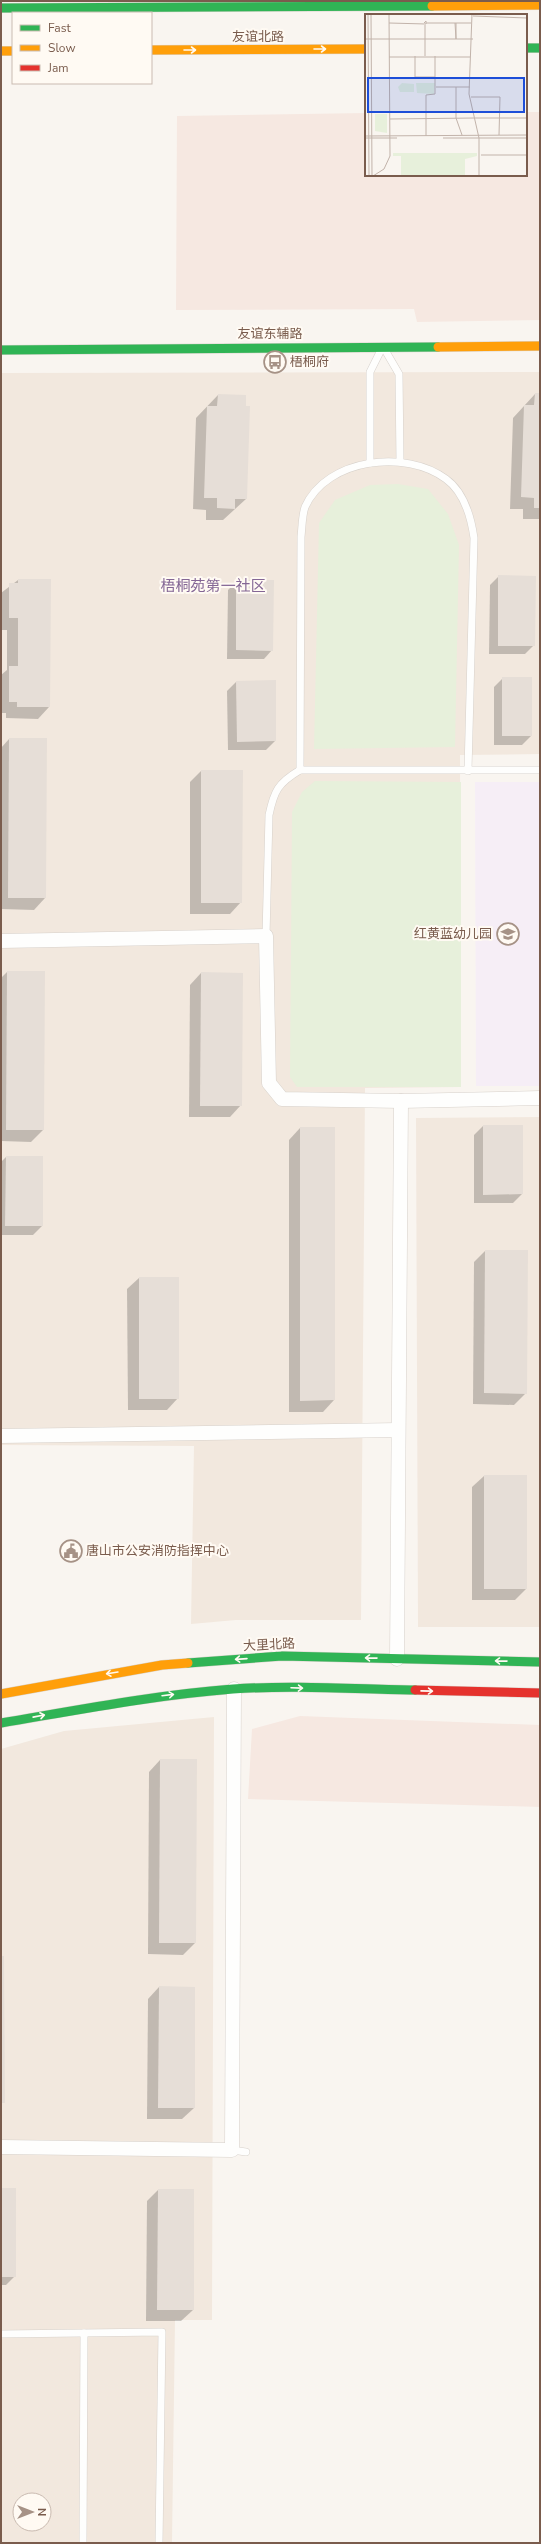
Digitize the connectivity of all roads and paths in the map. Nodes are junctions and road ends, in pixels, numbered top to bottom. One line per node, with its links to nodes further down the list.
1 (540, 5): 2 (main road)
2 (1, 8)
3 (527, 48): 4 (main road)
4 (540, 48)
5 (365, 49): 6 (main road, 友谊北路, one-way to 5)
6 (152, 50)
7 (1, 51): 8 (main road)
8 (12, 51)
9 (382, 346): 10 (main road, 友谊东辅路); 11 (main road, 友谊东辅路); 12 (lane); 13 (lane)
10 (540, 346)
11 (1, 350)
12 (400, 462): 13 (lane); 16 (lane)
13 (370, 463): 14 (lane)
14 (300, 770): 16 (lane); 17 (lane)
15 (540, 770): 16 (lane)
16 (468, 771)
17 (266, 936): 18 (street); 20 (street)
18 (1, 941)
19 (540, 1098): 20 (street)
20 (401, 1101): 21 (street)
21 (398, 1430): 22 (street); 23 (street)
22 (1, 1436)
23 (397, 1659): 24 (main road, 大里北路, one-way to 23); 27 (main road, 大里北路, one-way to 27)
24 (540, 1662)
25 (234, 1689): 26 (main road, one-way to 26); 28 (main road, one-way to 25); 30 (street)
26 (540, 1693)
27 (1, 1694)
28 (1, 1723)
29 (1, 2147): 30 (street)
30 (232, 2150): 31 (lane)
31 (246, 2152)
32 (84, 2333): 33 (lane); 34 (lane); 35 (lane)
33 (1, 2334)
34 (83, 2543)
35 (159, 2543)

